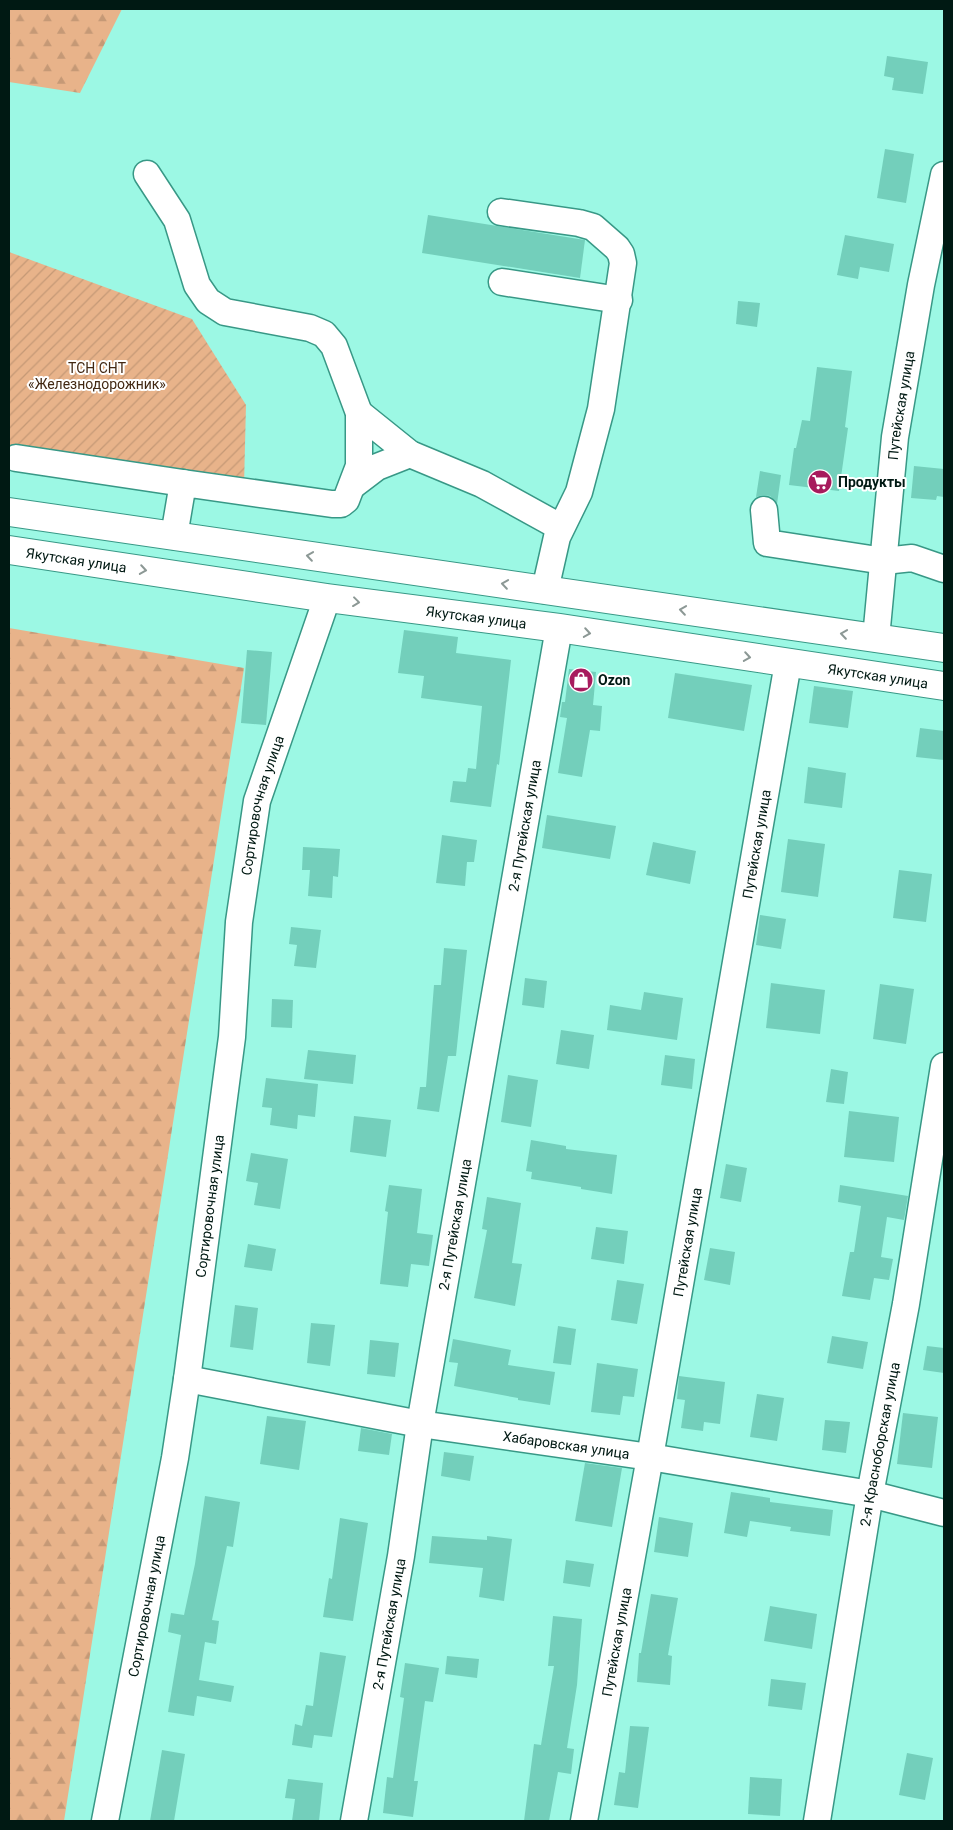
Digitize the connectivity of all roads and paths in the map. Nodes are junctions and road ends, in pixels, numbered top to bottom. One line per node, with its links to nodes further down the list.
1 (147, 174): 6 (street)
2 (944, 175): 16 (street, Путейская улица)
3 (501, 212): 5 (street)
4 (502, 282): 5 (street)
5 (619, 300): 13 (street)
6 (358, 413): 7 (street); 10 (street)
7 (410, 454): 10 (street); 13 (street)
8 (16, 458): 9 (street)
9 (183, 483): 10 (street); 14 (street)
10 (352, 486)
11 (764, 510): 16 (street)
12 (9, 512): 14 (main road)
13 (560, 527): 18 (street)
14 (174, 536): 18 (main road, one-way to 14)
15 (9, 550): 19 (main road, Якутская улица, one-way to 19)
16 (884, 561): 17 (street); 21 (street, Путейская улица)
17 (944, 569)
18 (545, 590): 21 (main road, one-way to 18)
19 (327, 598): 20 (main road, Якутская улица, one-way to 20); 26 (street, Сортировочная улица)
20 (559, 628): 23 (main road, Якутская улица, one-way to 23); 27 (street, 2-я Путейская улица)
21 (876, 638): 22 (main road)
22 (944, 648)
23 (788, 663): 24 (main road, Якутская улица); 28 (street, Путейская улица)
24 (944, 686)
25 (944, 1066): 29 (street, 2-я Красноборская улица)
26 (188, 1379): 27 (street, Хабаровская улица); 31 (street, Сортировочная улица)
27 (420, 1424): 28 (street, Хабаровская улица); 32 (street, 2-я Путейская улица)
28 (650, 1458): 29 (street, Хабаровская улица); 33 (street, Путейская улица)
29 (870, 1494): 30 (street, Хабаровская улица); 34 (street, 2-я Красноборская улица)
30 (944, 1513)
31 (105, 1821)
32 (354, 1821)
33 (584, 1821)
34 (817, 1821)

